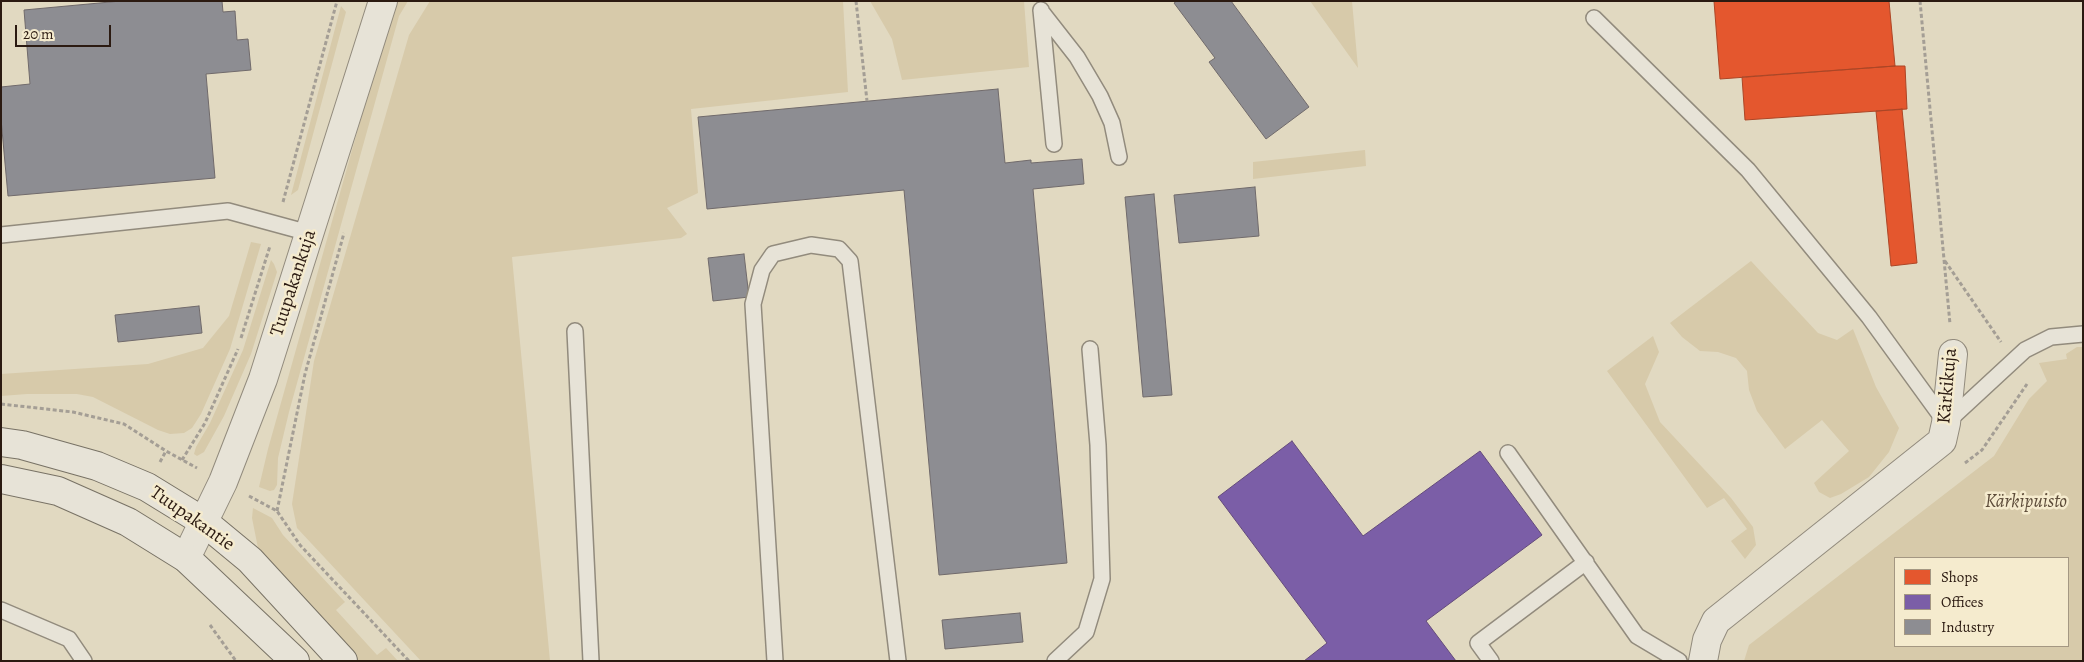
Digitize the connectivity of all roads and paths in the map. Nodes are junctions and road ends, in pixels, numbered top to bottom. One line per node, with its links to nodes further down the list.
1 (383, 1): 10 (street, Tuupakankuja)
2 (856, 1): 6 (path)
3 (1920, 1): 15 (path, Kärkikuja)
4 (1040, 6): 7 (lane); 8 (lane)
5 (1594, 18): 16 (lane)
6 (867, 101)
7 (1054, 144)
8 (1119, 157)
9 (344, 232): 20 (path)
10 (309, 233): 11 (lane); 21 (street, Tuupakankuja)
11 (1, 235)
12 (575, 331): 30 (lane)
13 (2083, 334): 16 (lane)
14 (1090, 350): 33 (lane)
15 (1953, 354): 16 (street, Kärkikuja)
16 (1946, 423): 36 (street, Kärkikuja)
17 (1, 442): 21 (street, Tuupakantie)
18 (1508, 453): 23 (lane)
19 (1, 479): 22 (street, Tuupakantie)
20 (277, 511)
21 (204, 522): 22 (street, Tuupakankuja); 29 (street, Tuupakantie)
22 (186, 558): 28 (street, Tuupakantie)
23 (1586, 562): 34 (lane); 35 (lane)
24 (1, 610): 26 (lane)
25 (209, 624): 27 (path)
26 (84, 661)
27 (236, 661)
28 (295, 661)
29 (343, 661)
30 (591, 661)
31 (775, 661): 32 (lane)
32 (898, 661)
33 (1054, 661)
34 (1491, 661)
35 (1680, 661)
36 (1702, 661)

